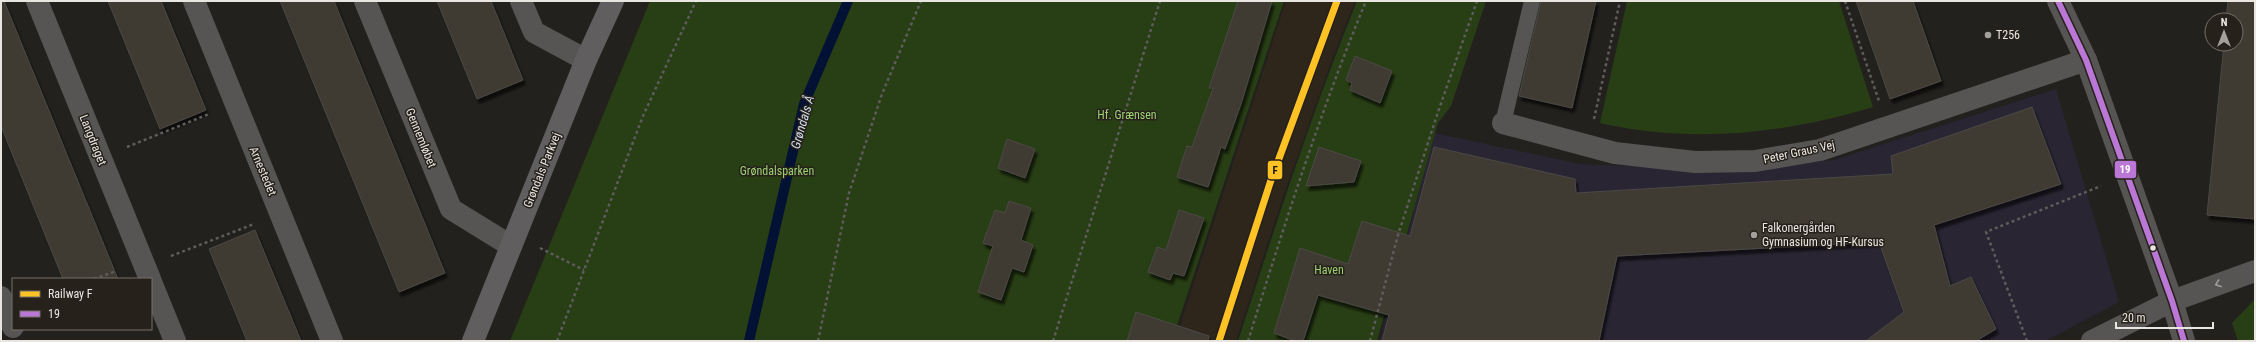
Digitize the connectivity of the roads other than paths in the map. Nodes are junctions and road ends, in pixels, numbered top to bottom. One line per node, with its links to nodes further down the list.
1 (37, 1): 13 (street, Langdraget)
2 (194, 1): 21 (street, Arnestedet)
3 (365, 1): 11 (street, Gennemløbet)
4 (521, 1): 8 (street)
5 (614, 1): 8 (main road, Grøndals Parkvej)
6 (1532, 1): 10 (lane)
7 (2058, 1): 9 (street)
8 (586, 60): 11 (main road, Grøndals Parkvej)
9 (2086, 60): 10 (street, Peter Graus Vej); 16 (street)
10 (1503, 123)
11 (513, 241): 22 (main road, Grøndals Parkvej)
12 (2255, 271): 16 (street, one-way to 16)
13 (148, 276)
14 (152, 286): 20 (street, Langdraget)
15 (1, 297): 17 (street)
16 (2172, 301): 23 (street); 24 (street)
17 (12, 325)
18 (14, 330): 19 (street)
19 (19, 341)
20 (175, 341)
21 (332, 341)
22 (473, 341)
23 (2092, 341)
24 (2184, 341)

